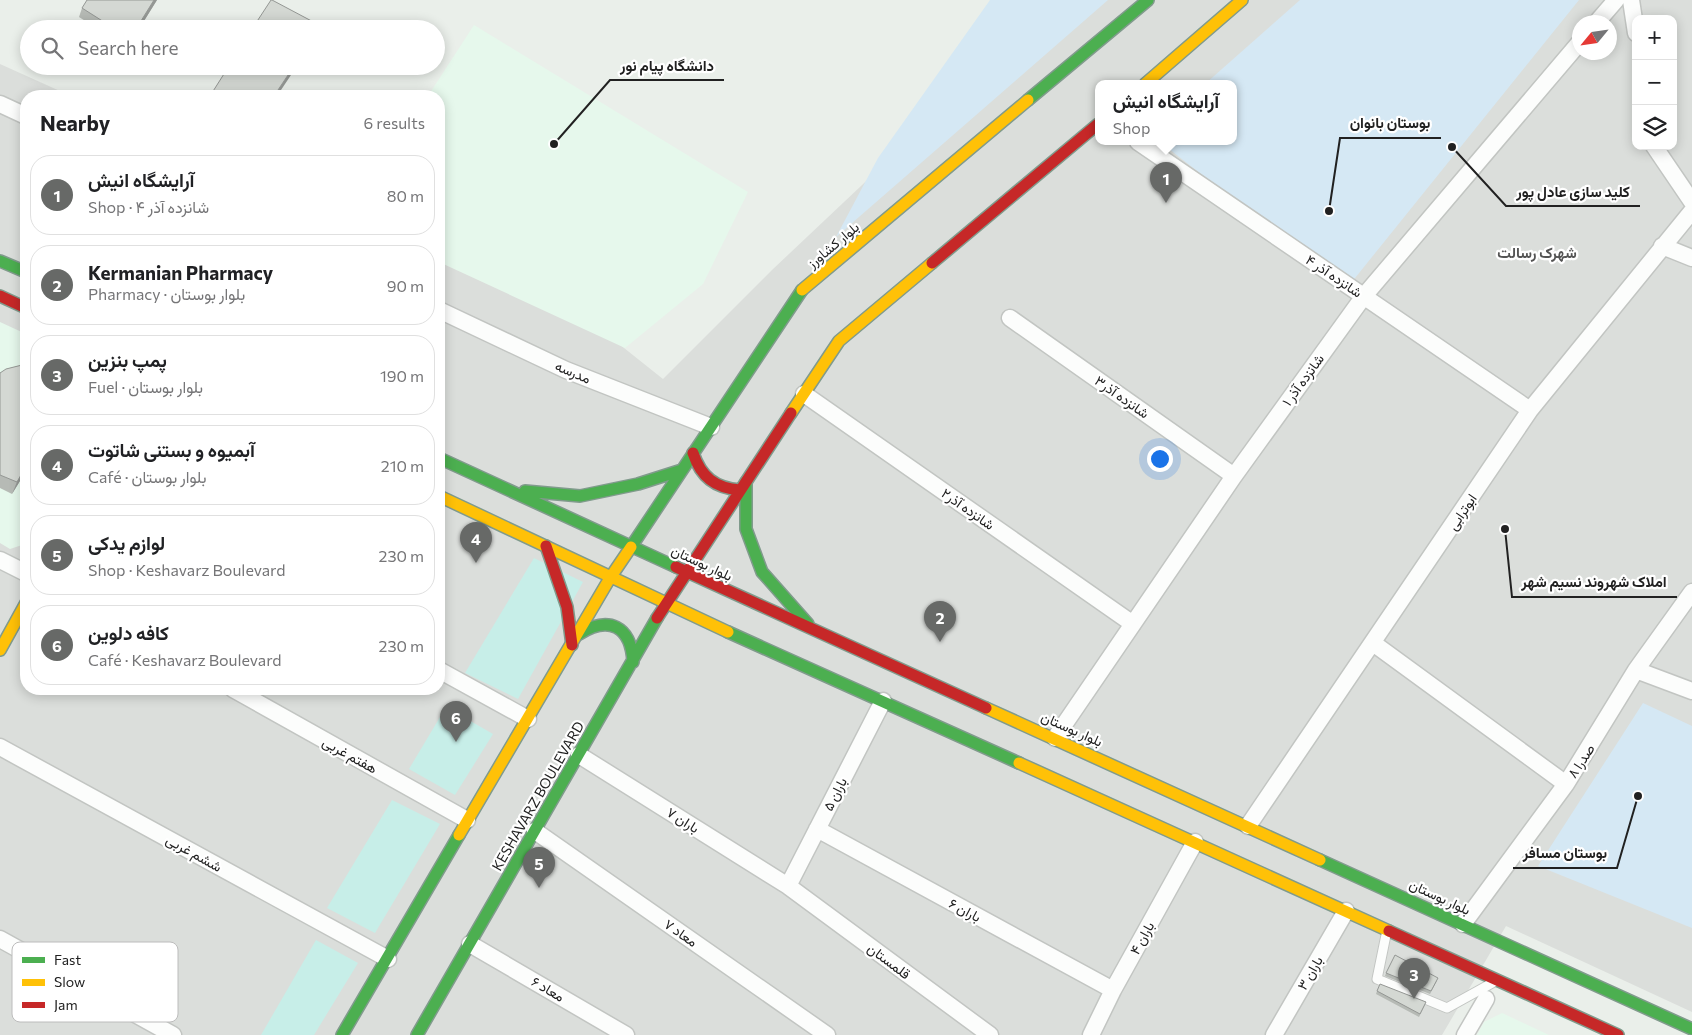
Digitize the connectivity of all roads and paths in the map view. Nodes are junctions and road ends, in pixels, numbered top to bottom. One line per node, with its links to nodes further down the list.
1 (1148, 0): 27 (main road, بلوار کشاورز)
2 (1242, 0): 8 (main road)
3 (1616, 0): 5 (street)
4 (1631, 0): 6 (street)
5 (1602, 15)
6 (1633, 15)
7 (1572, 51): 21 (street, شانزده آذر ۱)
8 (1150, 80)
9 (0, 104): 10 (street)
10 (20, 113)
11 (1095, 127): 25 (main road)
12 (1142, 145): 21 (street, شانزده آذر ۴)
13 (1657, 150): 14 (street)
14 (1692, 202)
15 (1692, 211): 16 (street, ابوترابی)
16 (1662, 246): 17 (street); 26 (street, ابوترابی)
17 (1692, 258)
18 (0, 261): 19 (main road)
19 (20, 269)
20 (0, 296): 22 (main road)
21 (1364, 296): 26 (street, شانزده آذر ۴); 31 (street, شانزده آذر ۱)
22 (20, 305)
23 (445, 313): 27 (street, مدرسه)
24 (1010, 318): 31 (street, شانزده آذر۳)
25 (804, 394): 32 (main road); 44 (street, شانزده آذر۲)
26 (1530, 410): 47 (street, ابوترابی)
27 (711, 427): 28 (main road, بلوار کشاورز)
28 (693, 453): 30 (main road, بلوار کشاورز); 32 (main road)
29 (445, 461): 33 (main road, بلوار بوستان)
30 (682, 470): 33 (main road); 36 (main road, بلوار کشاورز)
31 (1234, 476): 44 (street, شانزده آذر ۱)
32 (743, 486): 39 (main road); 45 (main road)
33 (507, 489): 36 (main road, بلوار بوستان)
34 (445, 499): 35 (main road)
35 (546, 546): 40 (main road); 48 (main road)
36 (631, 546): 39 (main road, بلوار بوستان); 40 (main road, بلوار کشاورز)
37 (0, 560): 38 (street)
38 (20, 570)
39 (686, 573): 42 (main road, KESHAVARZ BOULEVARD); 45 (main road, بلوار بوستان)
40 (610, 578): 42 (main road); 46 (main road)
41 (1692, 592): 51 (street, صدرا ۸)
42 (665, 604): 50 (main road, KESHAVARZ BOULEVARD); 55 (main road)
43 (20, 614): 49 (main road)
44 (1133, 624): 57 (street, شانزده آذر ۱)
45 (812, 630): 57 (main road, بلوار بوستان)
46 (579, 634): 48 (main road); 50 (main road)
47 (1373, 643): 60 (street); 62 (street, ابوترابی)
48 (572, 645): 56 (main road)
49 (0, 650)
50 (633, 662): 59 (main road, KESHAVARZ BOULEVARD)
51 (1636, 670): 53 (street); 60 (street, صدرا ۸)
52 (445, 673): 56 (street)
53 (1692, 691)
54 (244, 695): 61 (street, هفتم غربی)
55 (883, 701): 63 (street, باران ۵); 65 (main road)
56 (528, 719): 61 (main road)
57 (1055, 738): 62 (main road, بلوار بوستان)
58 (0, 747): 73 (street, ششم غربی)
59 (579, 755): 64 (main road, KESHAVARZ BOULEVARD); 66 (street, باران ۷)
60 (1566, 784): 68 (street, صدرا ۸)
61 (467, 820): 73 (main road)
62 (1248, 826): 68 (main road, بلوار بوستان)
63 (817, 829): 66 (street, باران ۵); 75 (street, باران ۶)
64 (535, 831): 71 (main road, KESHAVARZ BOULEVARD); 83 (street, معاد ۷)
65 (1195, 842): 67 (main road); 75 (street, باران ۴)
66 (788, 886): 84 (street, قلمستان)
67 (1346, 911): 69 (main road); 86 (street, باران ۳)
68 (1463, 924): 78 (main road, بلوار بوستان)
69 (1388, 930): 74 (main road); 74 (lane)
70 (0, 939): 72 (street)
71 (470, 944): 79 (main road, KESHAVARZ BOULEVARD); 82 (street, معاد ۶)
72 (12, 946)
73 (388, 959): 81 (main road)
74 (1498, 980): 88 (main road)
75 (1113, 990): 85 (street, باران ۴)
76 (1486, 999): 87 (street)
77 (150, 1022): 80 (street)
78 (1692, 1029)
79 (422, 1033)
80 (173, 1035)
81 (342, 1035)
82 (626, 1035)
83 (828, 1035)
84 (990, 1035)
85 (1091, 1035)
86 (1274, 1035)
87 (1465, 1035)
88 (1618, 1035)

